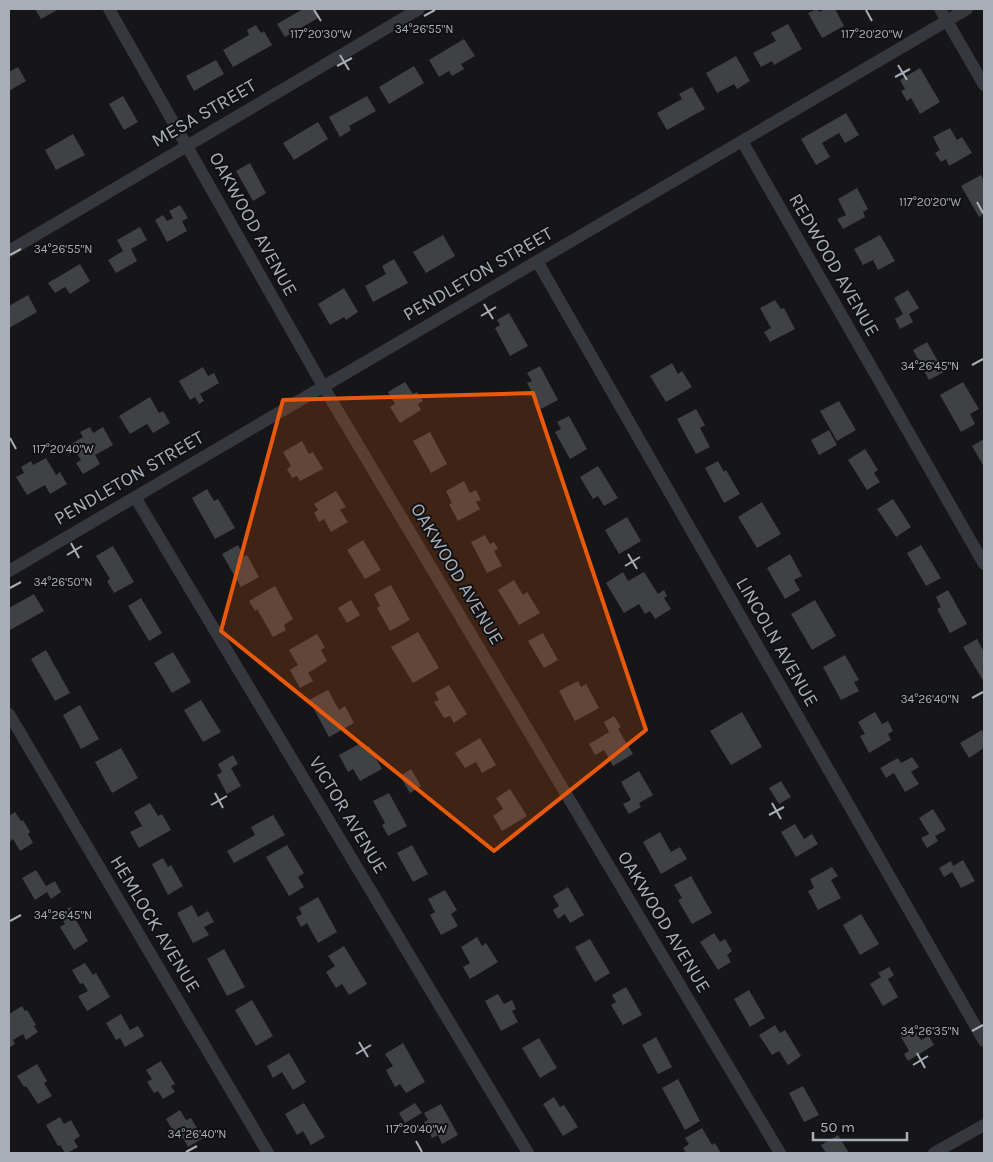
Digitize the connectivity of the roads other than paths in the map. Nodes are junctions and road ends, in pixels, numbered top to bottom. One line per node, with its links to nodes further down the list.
1 (110, 9): 8 (street, OAKWOOD AVENUE)
2 (420, 9): 8 (street, MESA STREET)
3 (940, 9): 5 (street)
4 (967, 9): 5 (street, PENDLETON STREET)
5 (947, 20): 6 (street); 7 (street, PENDLETON STREET)
6 (984, 85)
7 (742, 141): 10 (street, PENDLETON STREET); 13 (street, REDWOOD AVENUE)
8 (187, 145): 9 (street, MESA STREET); 11 (street, OAKWOOD AVENUE)
9 (9, 251)
10 (537, 261): 11 (street, PENDLETON STREET); 16 (street, LINCOLN AVENUE)
11 (323, 386): 12 (street, PENDLETON STREET); 20 (street, OAKWOOD AVENUE)
12 (135, 497): 14 (street, PENDLETON STREET); 19 (street, VICTOR AVENUE)
13 (984, 564)
14 (9, 571)
15 (9, 714): 18 (street, HEMLOCK AVENUE)
16 (984, 1041)
17 (984, 1124): 21 (street)
18 (268, 1153)
19 (528, 1153)
20 (780, 1153)
21 (934, 1153)

